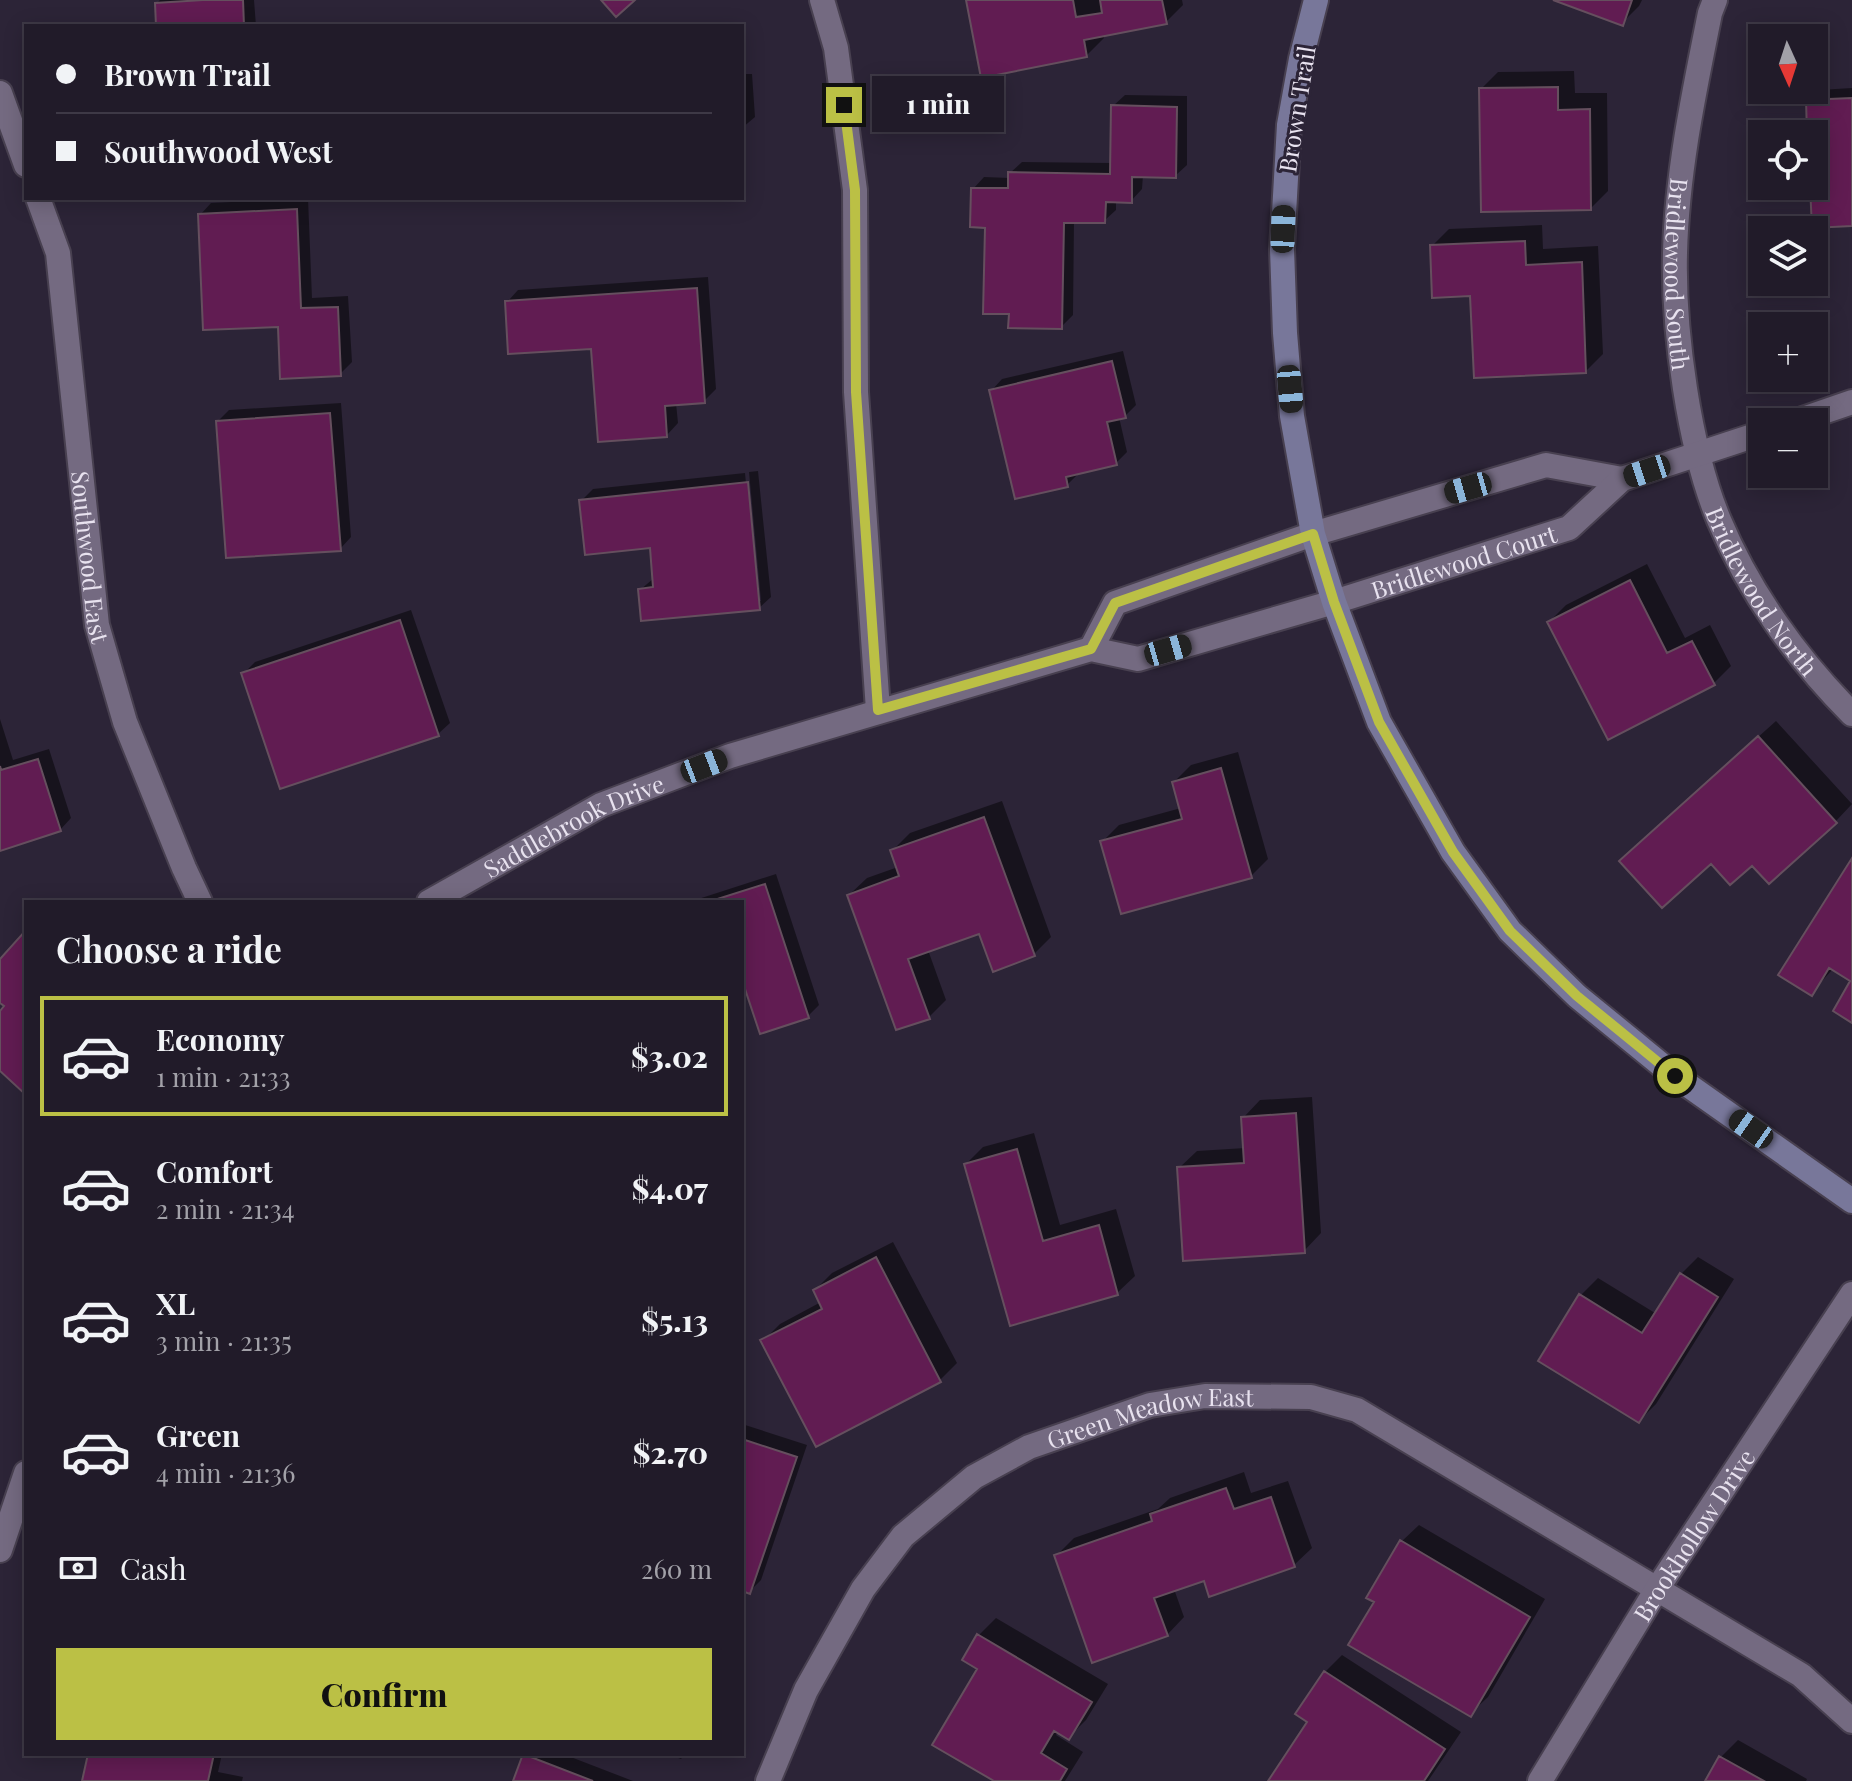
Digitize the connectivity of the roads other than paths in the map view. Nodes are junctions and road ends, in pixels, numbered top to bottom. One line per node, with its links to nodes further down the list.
1 (822, 0): 15 (street)
2 (1316, 0): 12 (street, Brown Trail)
3 (1715, 0): 10 (street, Bridlewood South)
4 (0, 93): 5 (street)
5 (24, 159)
6 (39, 200): 17 (street, Southwood East)
7 (1852, 402): 8 (street)
8 (1828, 410)
9 (1748, 438): 10 (street, Bridlewood Court)
10 (1699, 454): 11 (street, Bridlewood Court); 16 (street, Bridlewood North)
11 (1622, 479): 12 (street, Bridlewood Court); 13 (street, Bridlewood Court)
12 (1313, 534): 13 (street, Brown Trail); 14 (street)
13 (1334, 602): 14 (street, Saddlebrook Drive); 19 (street, Brown Trail)
14 (1091, 649): 15 (street, Saddlebrook Drive)
15 (878, 710): 18 (street, Saddlebrook Drive)
16 (1852, 714)
17 (199, 900)
18 (433, 900)
19 (1852, 1201)
20 (1852, 1294): 23 (street, Brookhollow Drive)
21 (24, 1479): 22 (street)
22 (0, 1550)
23 (1657, 1589): 24 (street, Green Meadow East); 25 (street, Green Meadow East); 26 (street, Brookhollow Drive)
24 (1852, 1721)
25 (768, 1781)
26 (1540, 1781)

